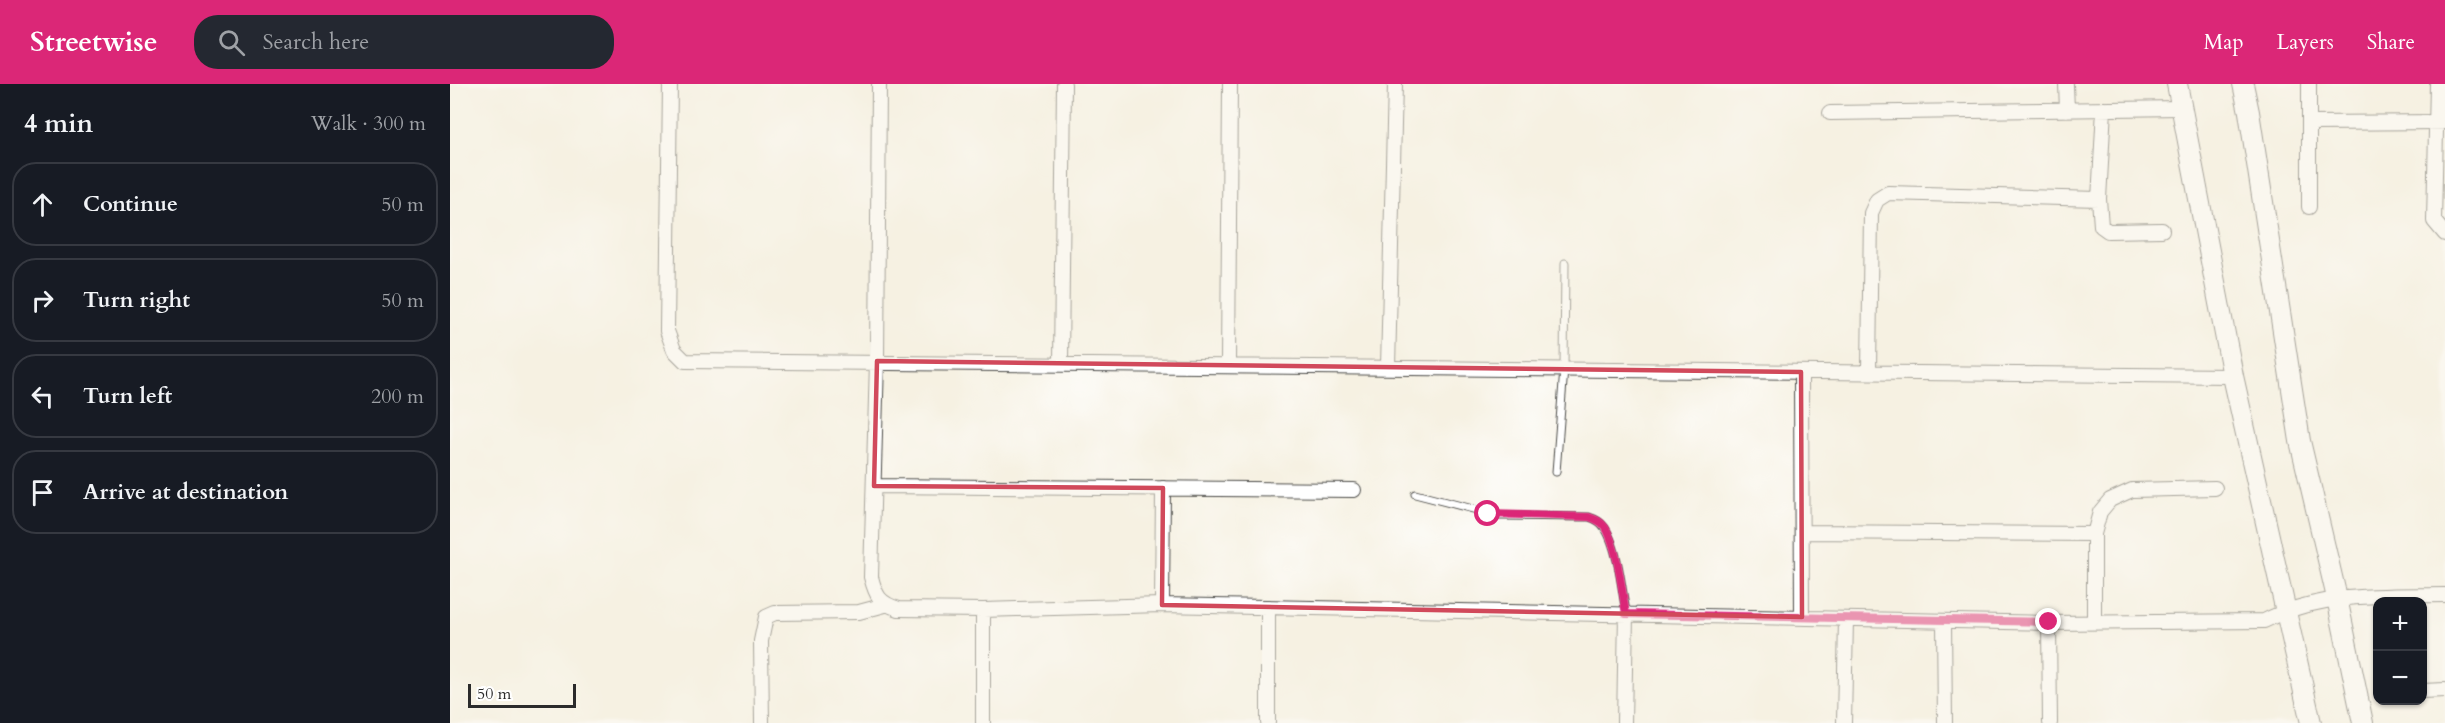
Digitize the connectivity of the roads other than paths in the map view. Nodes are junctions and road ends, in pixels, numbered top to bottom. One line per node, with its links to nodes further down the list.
1 (670, 84): 22 (street)
2 (879, 84): 22 (street)
3 (1064, 84): 23 (street)
4 (1230, 84): 24 (street)
5 (1395, 84): 25 (street)
6 (2066, 84): 13 (street)
7 (2177, 84): 11 (street)
8 (2243, 84): 39 (street)
9 (2309, 84): 16 (street)
10 (2438, 84): 15 (street)
11 (2181, 108): 12 (street); 29 (street)
12 (2104, 109): 13 (street); 17 (street)
13 (2067, 110): 14 (street)
14 (1830, 113)
15 (2441, 122): 16 (street); 20 (street)
16 (2309, 123): 18 (street)
17 (2099, 199): 19 (street); 28 (street)
18 (2309, 207)
19 (2162, 230)
20 (2445, 234)
21 (1565, 263): 26 (lane)
22 (877, 361): 23 (street); 31 (street)
23 (1061, 363): 24 (street)
24 (1228, 365): 25 (street)
25 (1388, 367): 26 (street)
26 (1564, 369): 27 (street); 30 (lane)
27 (1801, 372): 28 (street); 36 (street)
28 (1869, 372): 29 (street)
29 (2233, 376): 44 (street)
30 (1556, 472)
31 (874, 486): 32 (street); 40 (street)
32 (1163, 488): 34 (street); 41 (street)
33 (2215, 488): 37 (street)
34 (1354, 490)
35 (1415, 494): 45 (lane)
36 (1802, 532): 37 (street); 46 (street)
37 (2094, 534): 50 (street)
38 (2445, 595): 39 (street)
39 (2337, 598): 44 (street); 61 (street)
40 (885, 605): 43 (street); 53 (street)
41 (1162, 605): 42 (street); 43 (street)
42 (1268, 607): 45 (street); 55 (street)
43 (983, 610): 54 (street)
44 (2285, 610): 50 (street); 60 (street)
45 (1626, 614): 46 (street); 56 (street)
46 (1802, 617): 47 (street)
47 (1846, 619): 48 (street); 57 (street)
48 (1944, 621): 49 (street); 58 (street)
49 (2049, 622): 50 (street); 59 (street)
50 (2094, 622)
51 (2445, 690): 52 (street)
52 (2427, 691)
53 (762, 723)
54 (983, 723)
55 (1268, 723)
56 (1624, 723)
57 (1844, 723)
58 (1945, 723)
59 (2050, 723)
60 (2311, 723)
61 (2363, 723)

